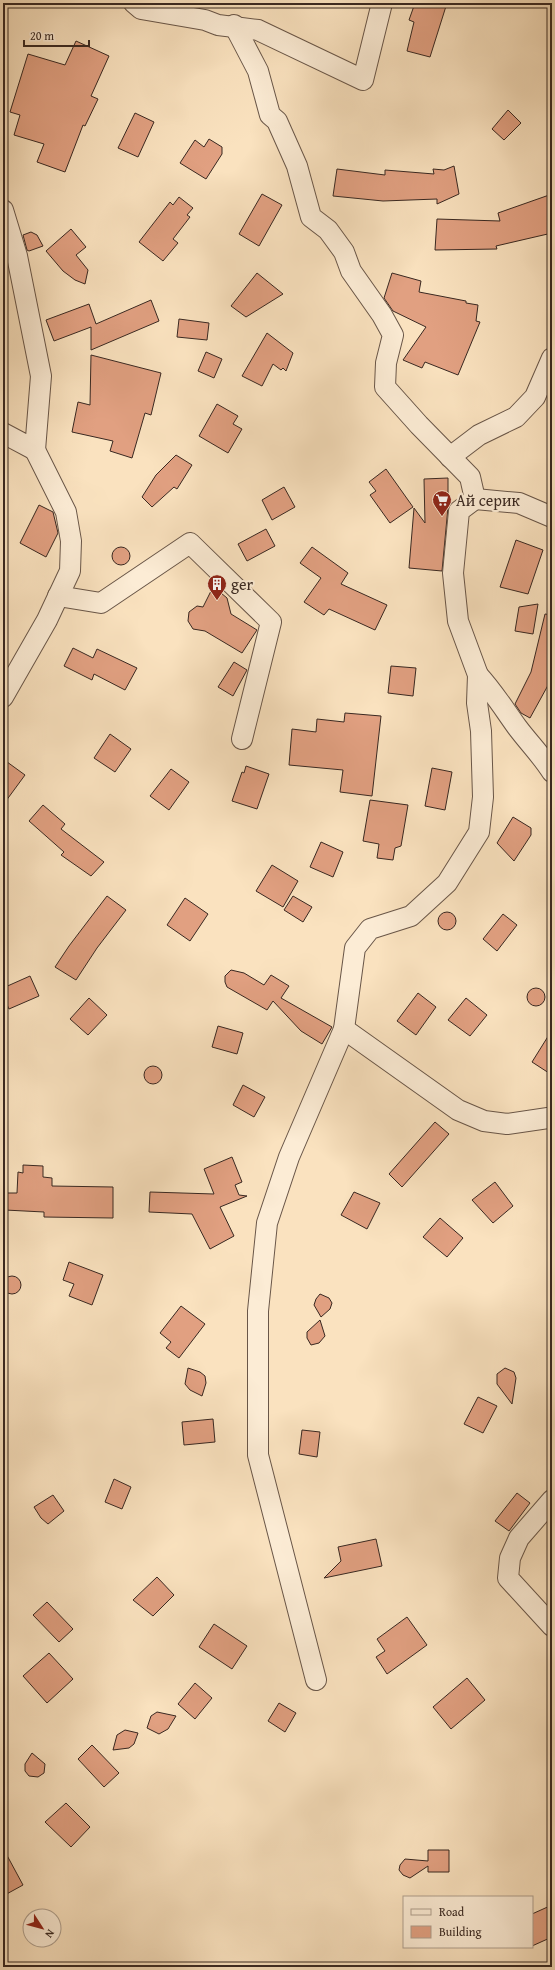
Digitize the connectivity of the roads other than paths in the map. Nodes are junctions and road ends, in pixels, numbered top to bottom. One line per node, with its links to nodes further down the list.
1 (134, 3): 3 (street)
2 (382, 3): 3 (street)
3 (234, 26): 8 (street)
4 (3, 210): 7 (street)
5 (552, 358): 8 (street)
6 (3, 433): 7 (street)
7 (35, 450): 11 (street)
8 (450, 457): 9 (street)
9 (475, 499): 10 (street); 12 (street)
10 (552, 517)
11 (58, 596): 13 (street); 14 (street)
12 (478, 675): 15 (street); 16 (street)
13 (3, 698)
14 (242, 738)
15 (552, 772)
16 (344, 1029): 17 (street); 20 (street)
17 (548, 1118)
18 (552, 1500): 19 (street)
19 (552, 1626)
20 (316, 1680)

